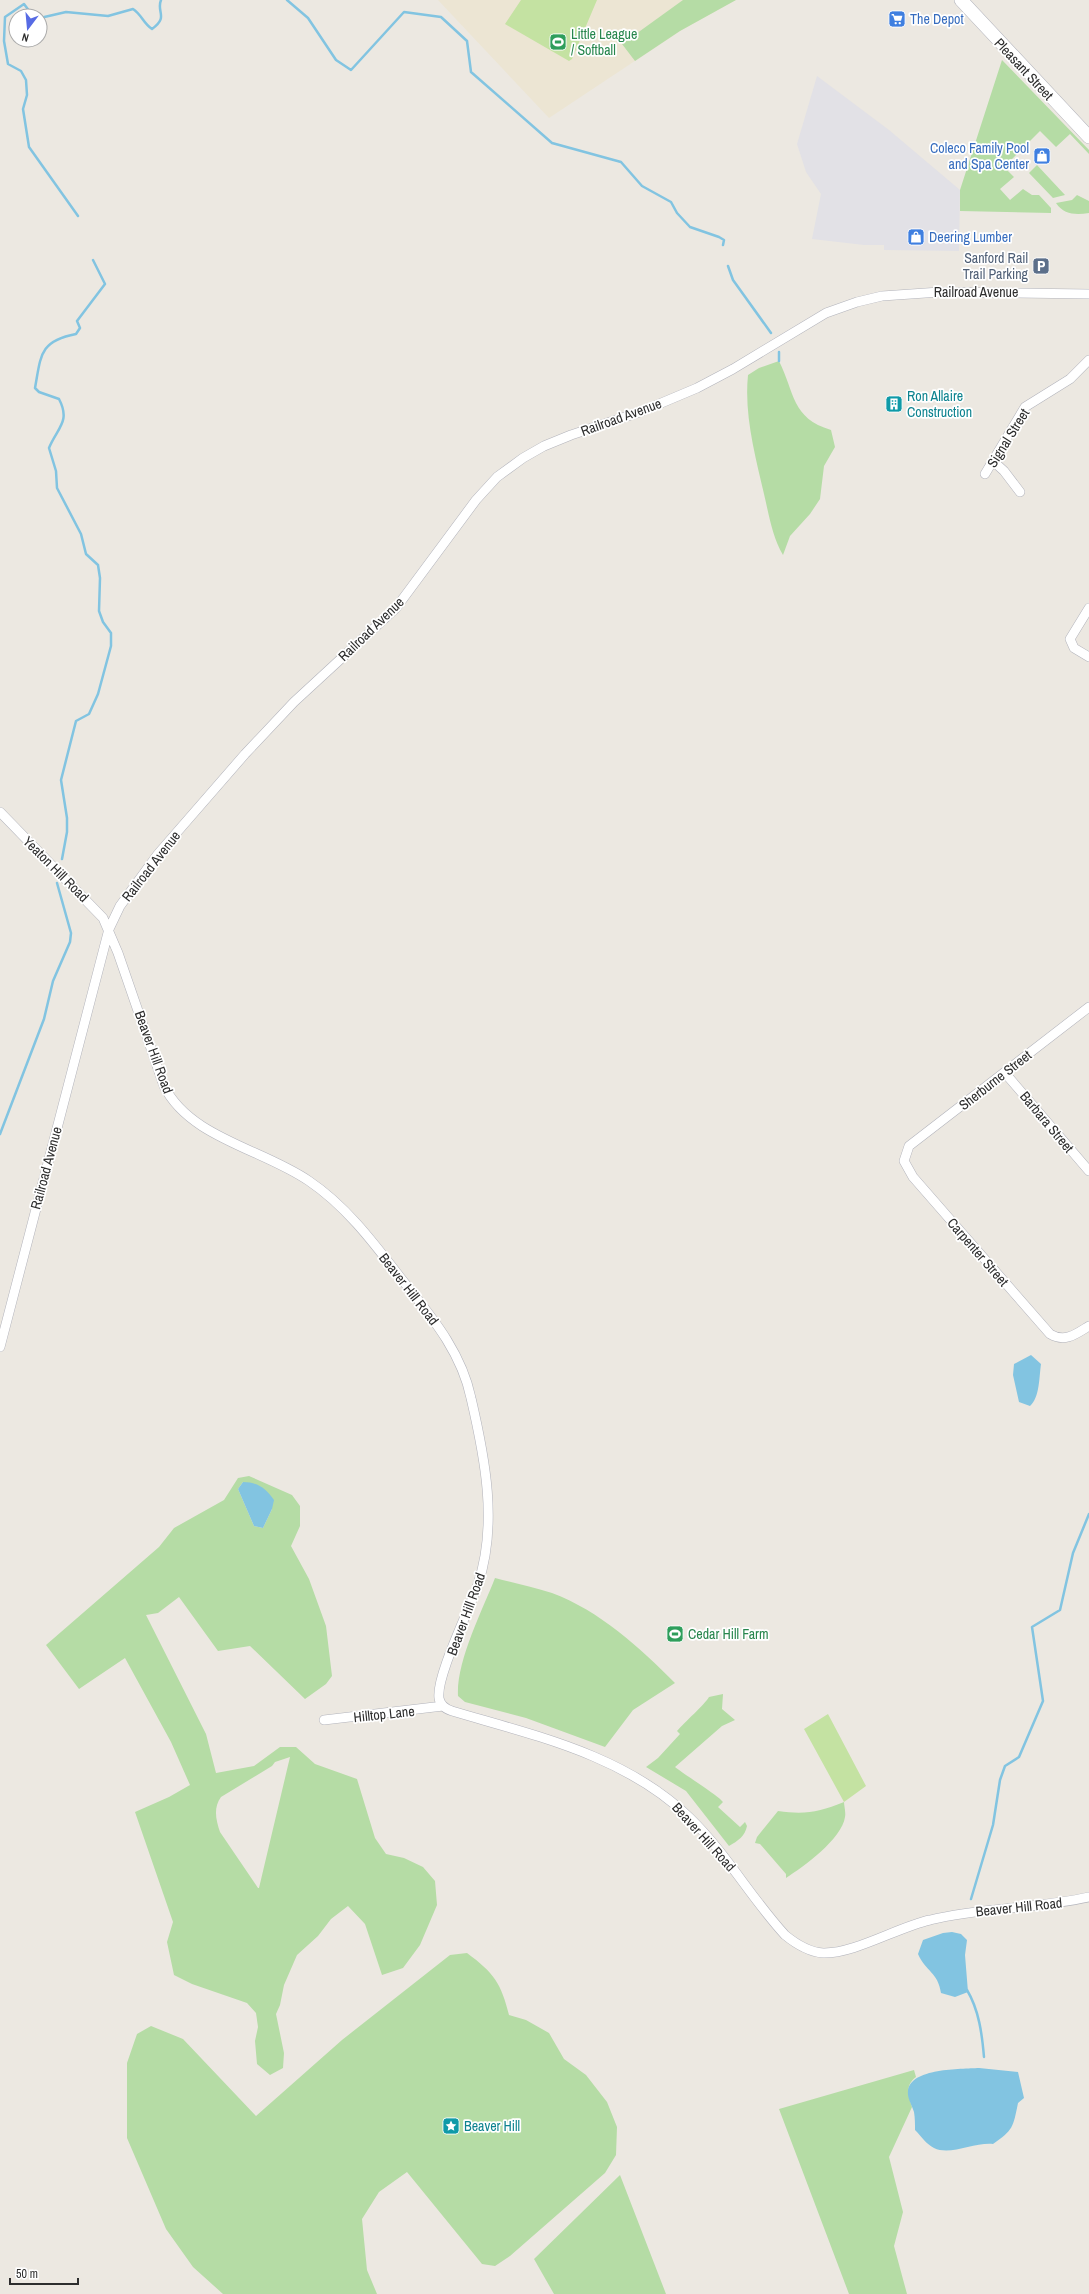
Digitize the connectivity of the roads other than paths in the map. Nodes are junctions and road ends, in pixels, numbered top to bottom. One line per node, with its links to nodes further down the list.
1 (961, 0): 2 (main road, Pleasant Street)
2 (1089, 137)
3 (1089, 294): 11 (street, Railroad Avenue)
4 (1089, 360): 5 (street, Signal Street)
5 (993, 461): 6 (street, Signal Street); 7 (street)
6 (985, 474)
7 (1020, 492)
8 (1089, 608): 9 (street)
9 (1089, 657)
10 (0, 812): 11 (street, Yeaton Hill Road)
11 (109, 929): 17 (street, Railroad Avenue); 18 (street, Beaver Hill Road)
12 (1089, 1007): 13 (street, Sherburne Street)
13 (1005, 1073): 14 (street, Sherburne Street); 15 (street, Barbara Street)
14 (905, 1156): 16 (street, Carpenter Street)
15 (1089, 1171)
16 (1089, 1326)
17 (0, 1348)
18 (443, 1706): 19 (street, Hilltop Lane); 20 (street, Beaver Hill Road)
19 (324, 1720)
20 (1089, 1897)

